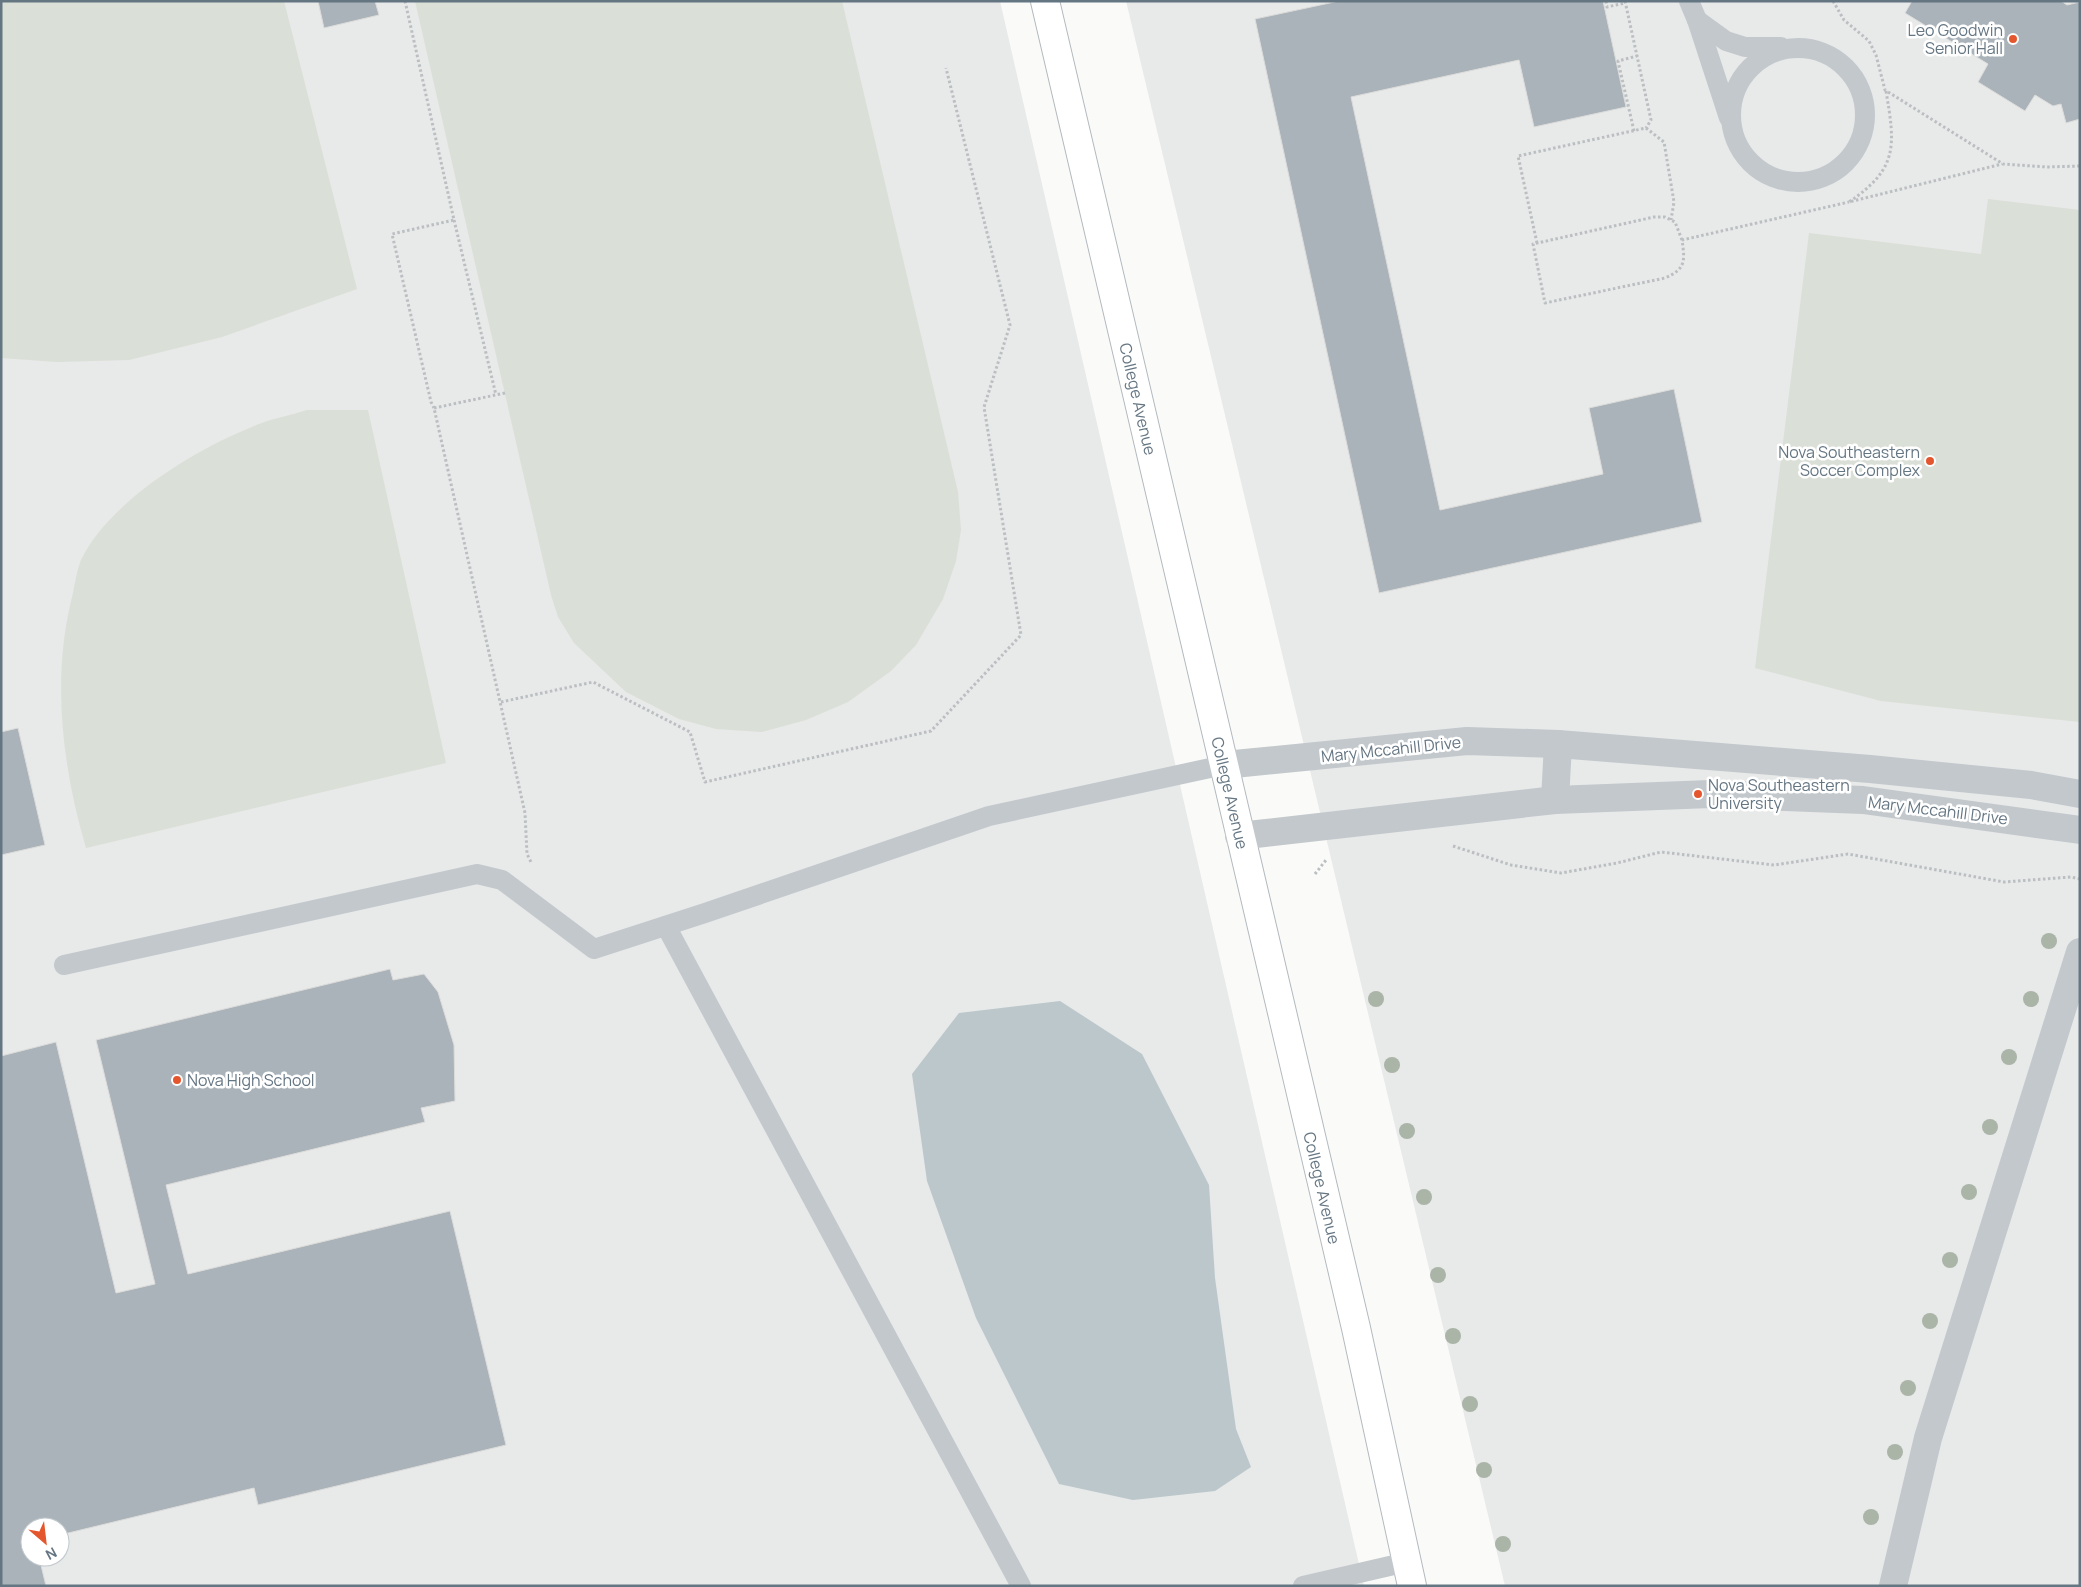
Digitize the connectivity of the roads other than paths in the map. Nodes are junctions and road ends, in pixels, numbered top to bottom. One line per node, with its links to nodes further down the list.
1 (1045, 1): 7 (street, College Avenue)
2 (1689, 1): 3 (lane)
3 (1697, 20): 4 (lane); 5 (lane)
4 (1796, 47): 5 (lane); 5 (lane)
5 (1731, 126)
6 (1558, 744): 7 (street, Mary Mccahill Drive); 8 (street, Mary Mccahill Drive); 9 (street)
7 (1224, 765): 11 (street, College Avenue); 12 (lane)
8 (2080, 794)
9 (1555, 800): 10 (street, Mary Mccahill Drive); 11 (street, Mary Mccahill Drive)
10 (2080, 830)
11 (1239, 836): 15 (street, College Avenue)
12 (666, 926): 14 (lane); 16 (lane)
13 (2080, 952): 18 (street)
14 (64, 965)
15 (1410, 1574): 17 (lane)
16 (1021, 1586)
17 (1303, 1586)
18 (1893, 1586)

